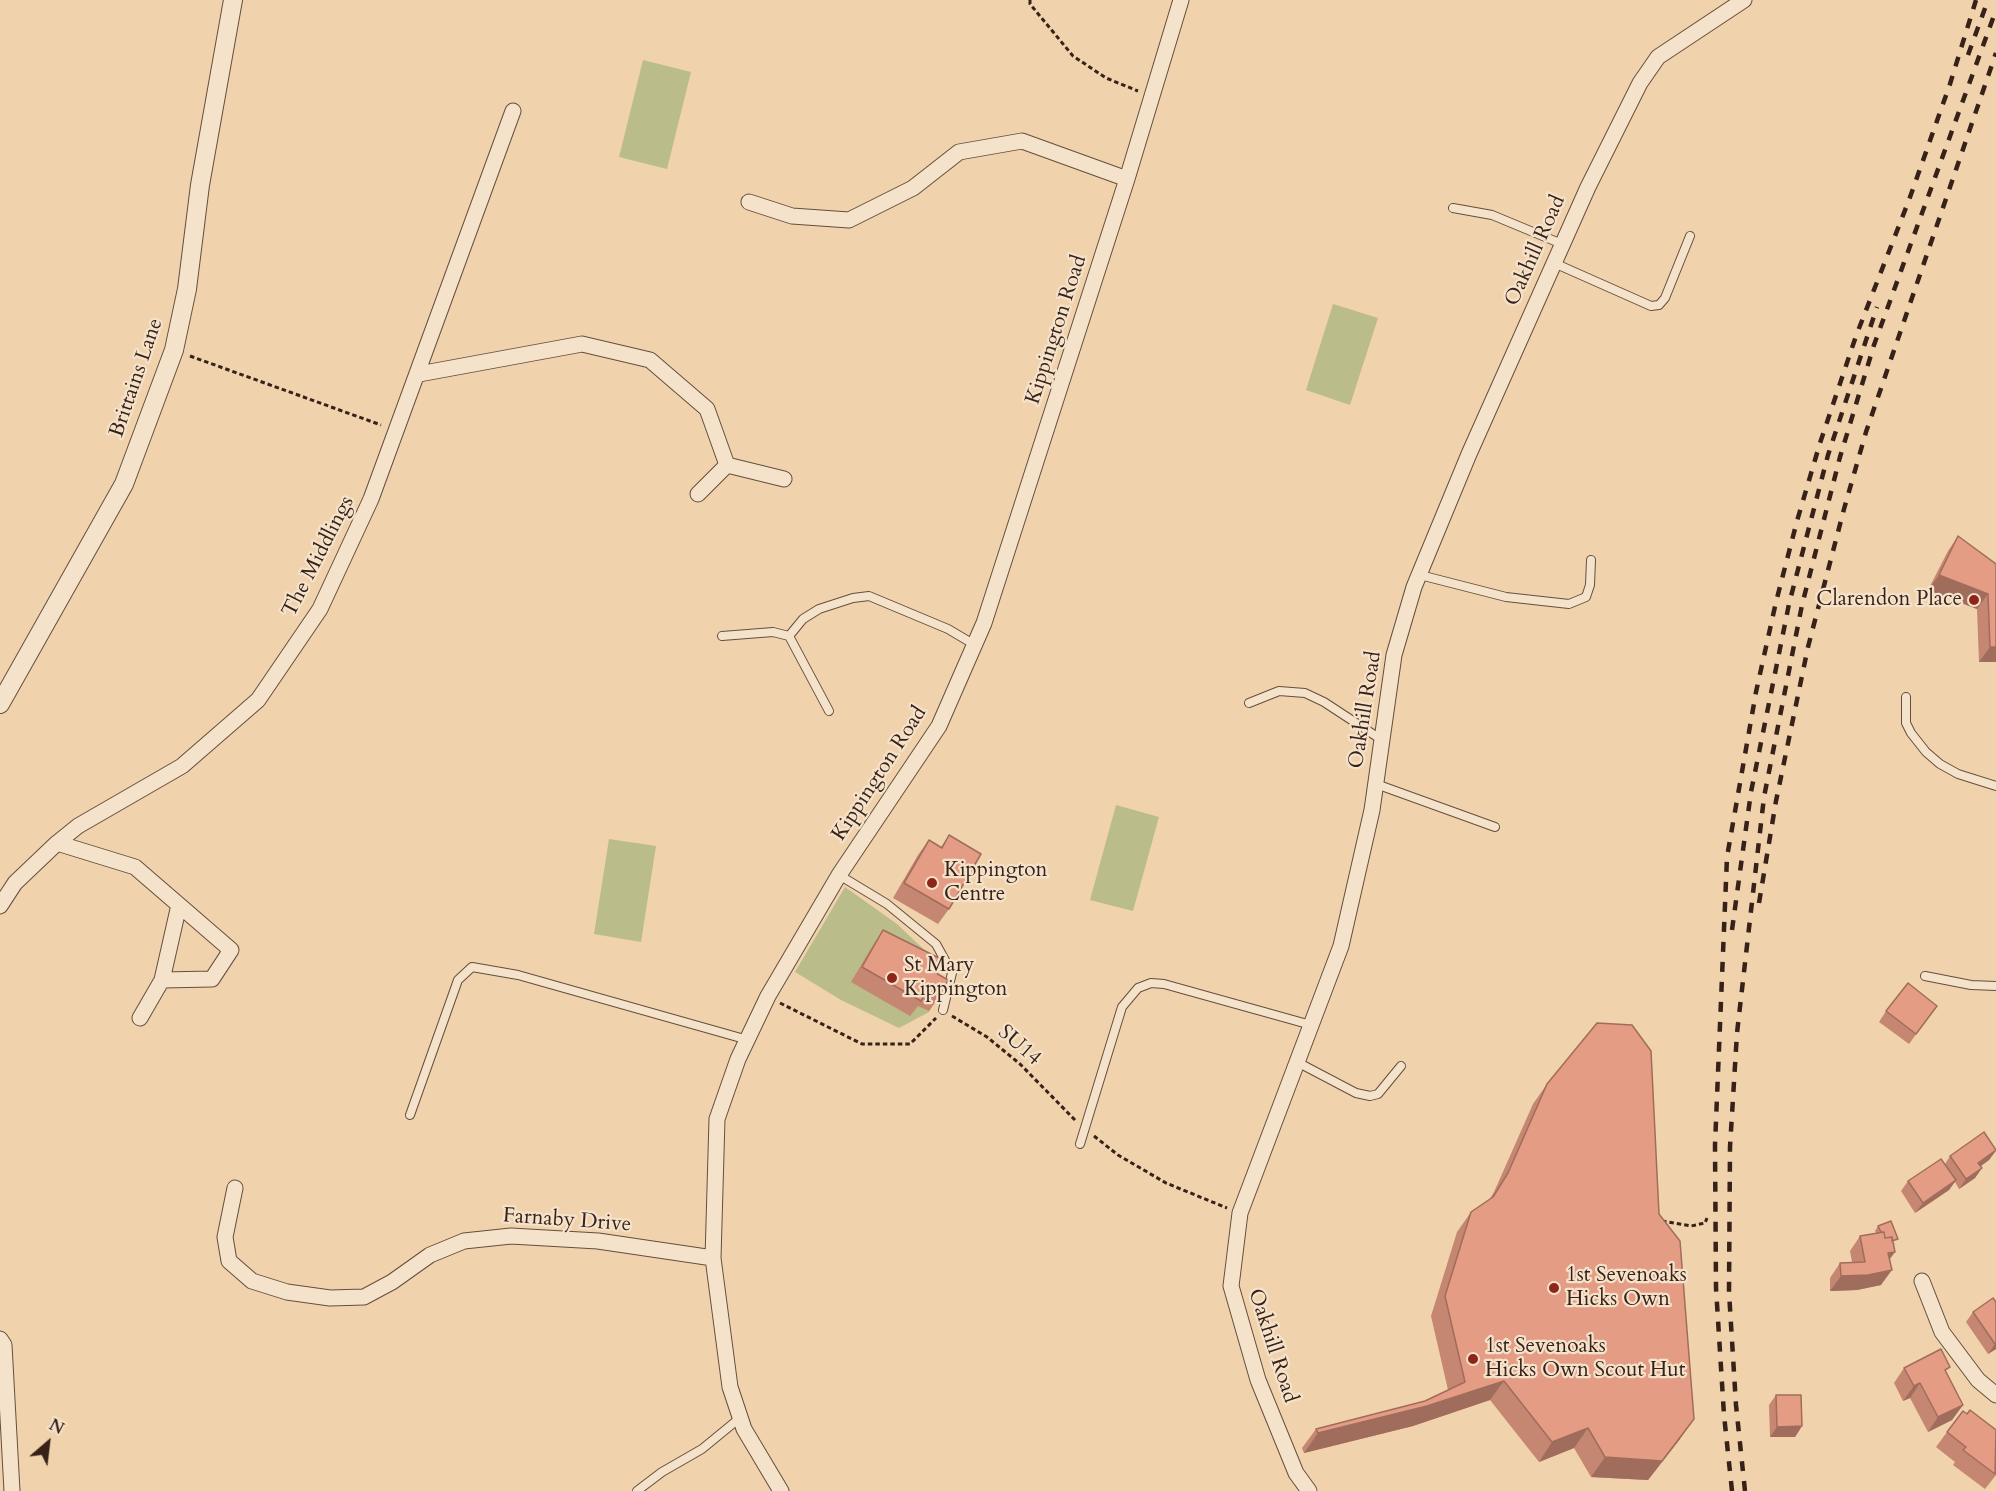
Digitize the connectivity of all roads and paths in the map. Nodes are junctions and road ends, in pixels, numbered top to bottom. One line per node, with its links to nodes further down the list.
1 (233, 0): 13 (street, Brittains Lane)
2 (1030, 0): 5 (path)
3 (1181, 0): 5 (street, Kippington Road)
4 (1744, 0): 11 (street, Oakhill Road)
5 (1151, 96): 7 (street, Kippington Road)
6 (513, 111): 14 (street, The Middlings)
7 (1127, 179): 8 (street); 23 (street, Kippington Road)
8 (749, 202)
9 (1453, 208): 11 (lane)
10 (1690, 236): 12 (lane)
11 (1562, 244): 12 (street, Oakhill Road)
12 (1554, 263): 20 (street, Oakhill Road)
13 (174, 350): 15 (path); 26 (street, Brittains Lane)
14 (419, 374): 15 (street, The Middlings); 16 (street)
15 (397, 430): 32 (street, The Middlings)
16 (727, 465): 17 (street); 18 (street)
17 (784, 479)
18 (698, 494)
19 (1591, 560): 20 (lane)
20 (1420, 574): 28 (street, Oakhill Road)
21 (722, 636): 22 (lane)
22 (789, 636): 23 (lane); 27 (lane)
23 (975, 645): 33 (street, Kippington Road)
24 (1906, 697): 30 (lane)
25 (1250, 703): 28 (lane)
26 (0, 704)
27 (829, 711)
28 (1382, 740): 29 (street, Oakhill Road)
29 (1376, 784): 31 (lane); 42 (street, Oakhill Road)
30 (1996, 786)
31 (1495, 827)
32 (57, 843): 34 (street); 35 (street, The Middlings)
33 (839, 875): 39 (street, Kippington Road); 40 (lane)
34 (179, 904): 37 (street); 37 (street)
35 (0, 906)
36 (1925, 976): 38 (lane)
37 (162, 980): 41 (street)
38 (1996, 986)
39 (768, 996): 40 (path); 43 (street, Kippington Road)
40 (943, 1010): 47 (path, SU14)
41 (140, 1018)
42 (1311, 1025): 44 (street, Oakhill Road); 47 (lane)
43 (748, 1040): 46 (lane); 53 (street, Kippington Road)
44 (1297, 1062): 45 (lane); 50 (street, Oakhill Road)
45 (1401, 1066)
46 (410, 1115)
47 (1085, 1129): 48 (lane); 50 (path, SU14)
48 (1080, 1144)
49 (235, 1188): 53 (street, Farnaby Drive)
50 (1240, 1213): 61 (street, Oakhill Road)
51 (1707, 1218): 52 (path)
52 (1657, 1221)
53 (713, 1258): 57 (street, Kippington Road)
54 (1922, 1281): 56 (street)
55 (0, 1339): 58 (street)
56 (1996, 1395)
57 (741, 1417): 59 (lane); 60 (street, Kippington Road)
58 (12, 1491)
59 (637, 1491)
60 (781, 1491)
61 (1309, 1491)

